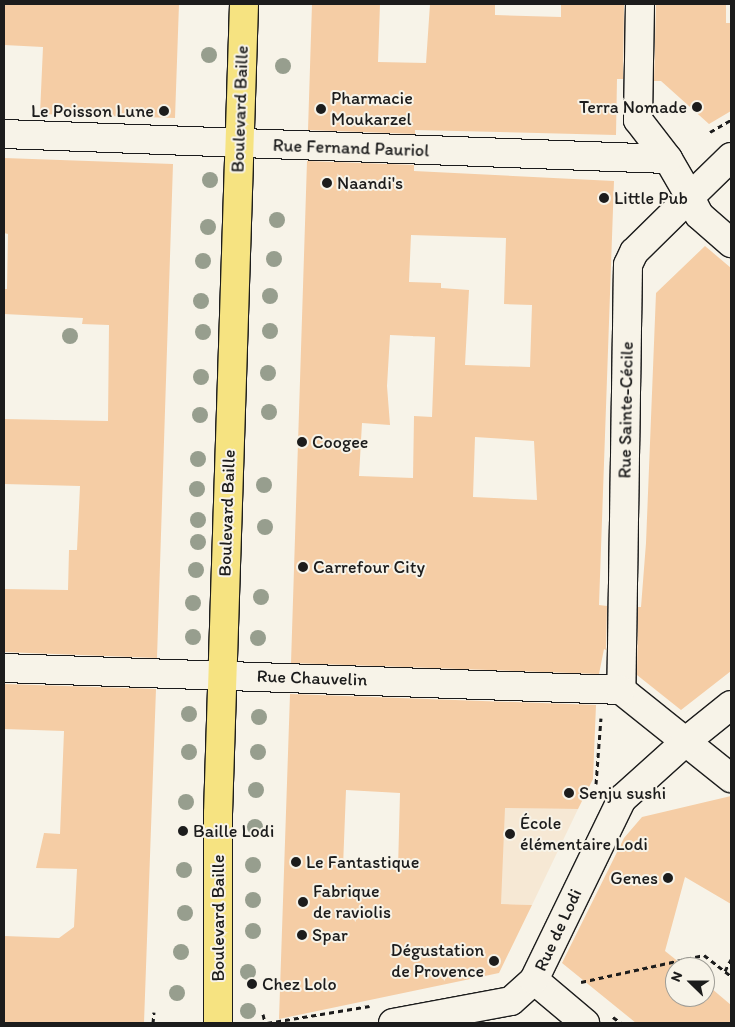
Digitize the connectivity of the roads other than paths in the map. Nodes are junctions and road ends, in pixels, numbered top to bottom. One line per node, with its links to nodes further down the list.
1 (244, 4): 4 (main road, Boulevard Baille)
2 (640, 4): 6 (street)
3 (4, 134): 4 (street, Rue Fernand Pauriol)
4 (239, 144): 6 (street, Rue Fernand Pauriol); 10 (main road, Boulevard Baille)
5 (731, 156): 7 (street, Rue Sainte-Cécile)
6 (668, 159): 7 (street)
7 (690, 197): 8 (street); 11 (street, Rue Sainte-Cécile)
8 (731, 243)
9 (4, 668): 10 (street, Rue Chauvelin)
10 (223, 675): 11 (street, Rue Chauvelin); 16 (main road, Boulevard Baille)
11 (621, 690): 13 (street)
12 (731, 705): 13 (street)
13 (685, 742): 14 (street); 15 (street, Rue de Lodi)
14 (731, 778)
15 (534, 980): 17 (street, Rue de Lodi); 18 (street)
16 (218, 1023)
17 (394, 1023)
18 (585, 1023)

